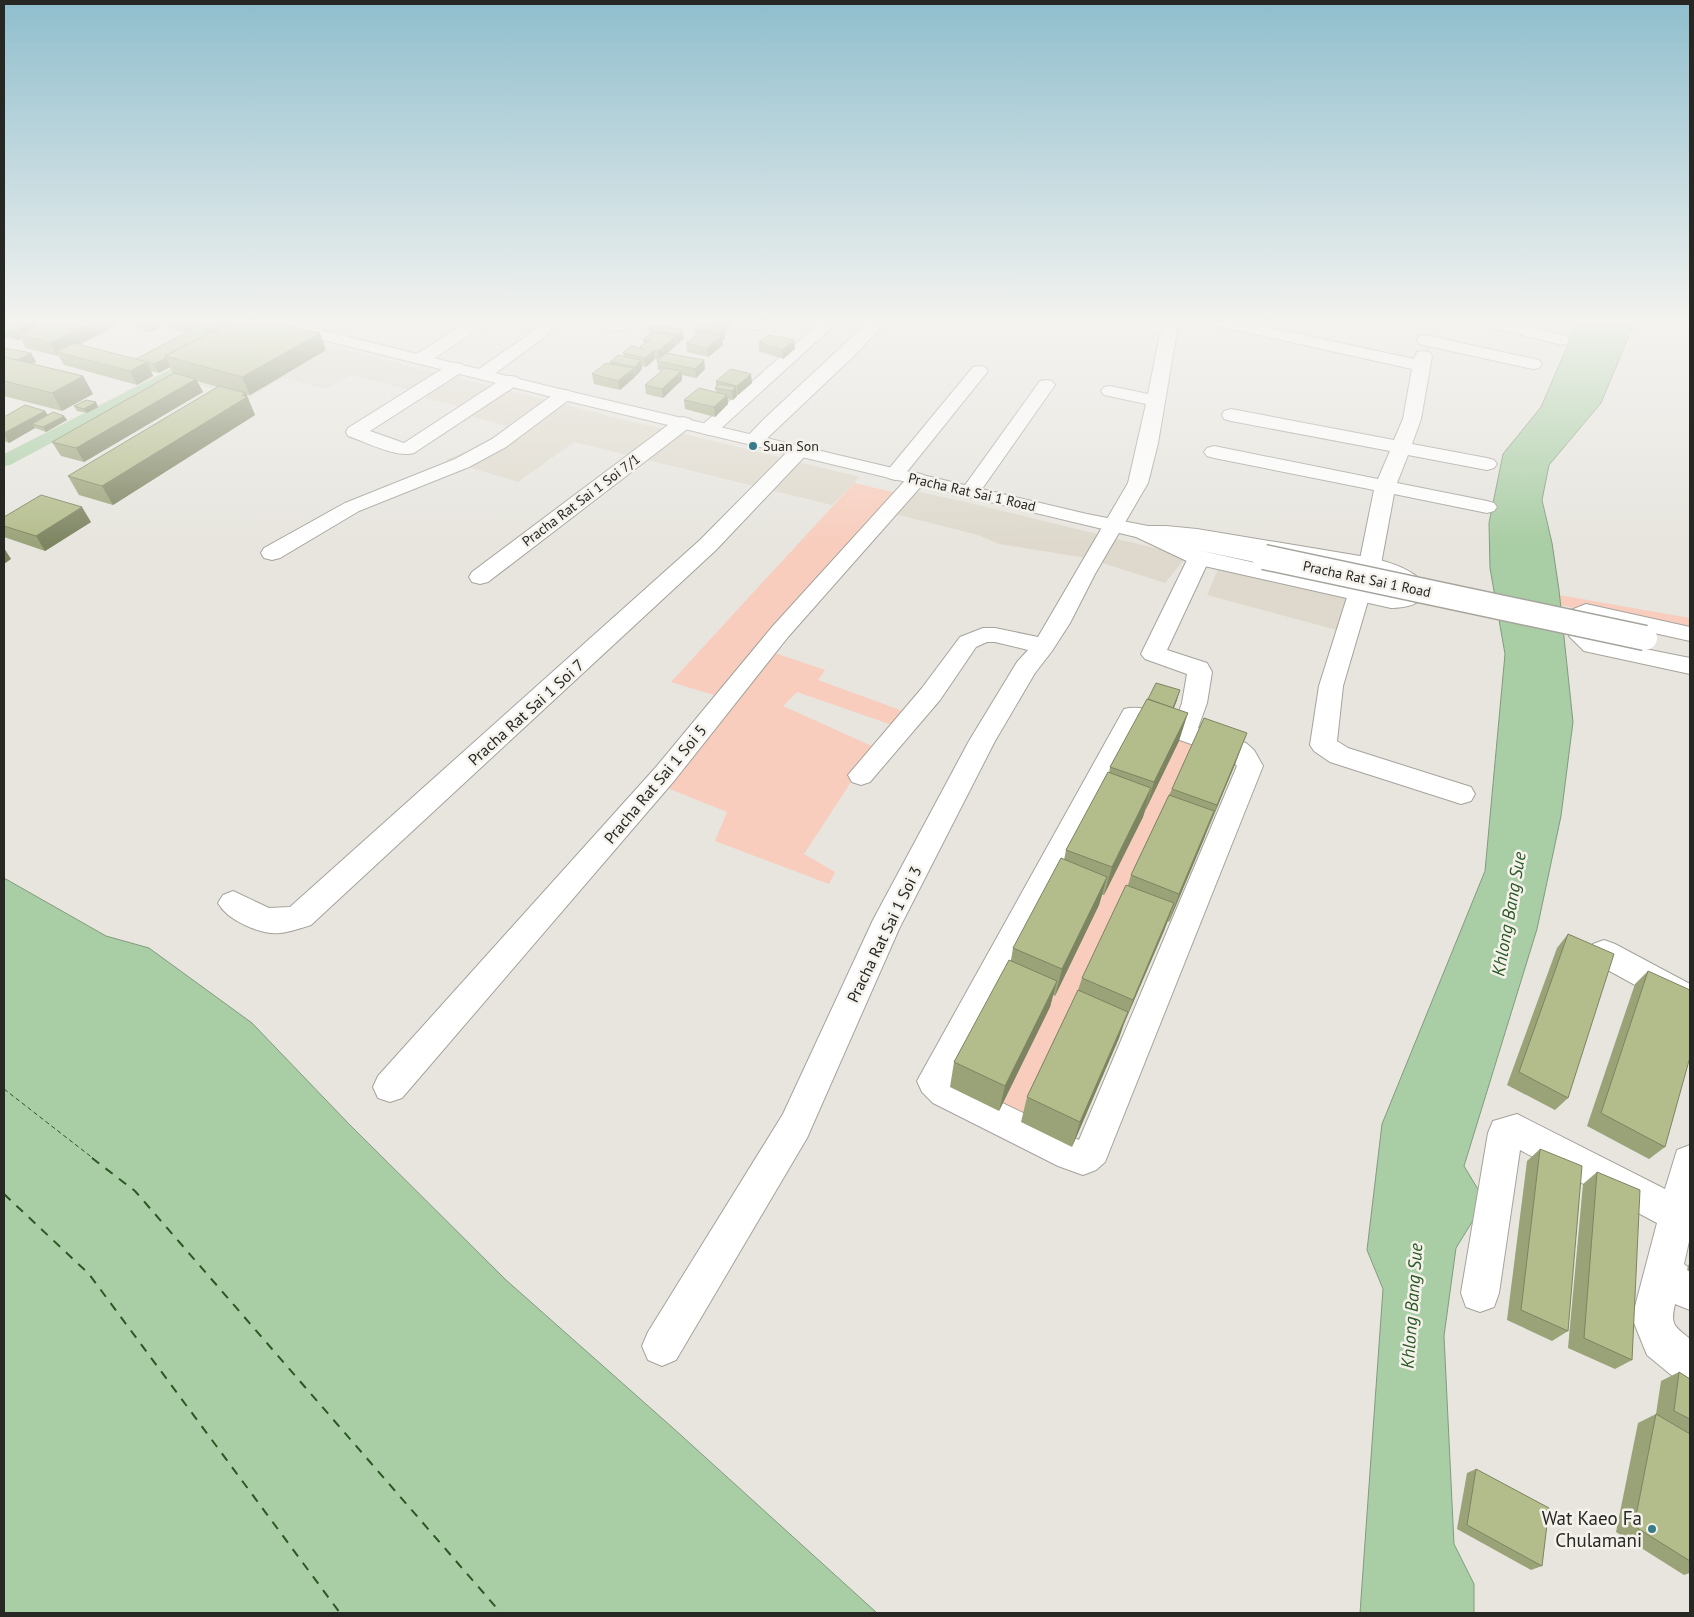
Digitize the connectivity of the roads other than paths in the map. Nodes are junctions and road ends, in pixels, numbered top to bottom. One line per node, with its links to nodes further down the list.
1 (414, 394): 2 (street)
2 (490, 394)
3 (747, 394): 14 (street)
4 (802, 394): 15 (street)
5 (963, 394): 22 (street, Pracha Rat Sai 1 Soi 5)
6 (1039, 394): 24 (street)
7 (1128, 394): 11 (street)
8 (1157, 394): 11 (street, Pracha Rat Sai 1 Soi 3)
9 (1416, 394): 16 (street)
10 (564, 395): 13 (street, Pracha Rat Sai 1 Road); 20 (street)
11 (1156, 400): 26 (street, Pracha Rat Sai 1 Soi 3)
12 (1231, 415): 16 (street)
13 (683, 423): 14 (street, Pracha Rat Sai 1 Road); 31 (street, Pracha Rat Sai 1 Soi 7/1)
14 (709, 429): 15 (street, Pracha Rat Sai 1 Road)
15 (754, 440): 17 (street, Pracha Rat Sai 1 Road)
16 (1401, 447): 19 (street); 23 (street)
17 (799, 451): 22 (street, Pracha Rat Sai 1 Road); 40 (street, Pracha Rat Sai 1 Soi 7)
18 (1214, 452): 23 (street)
19 (1488, 464)
20 (455, 466): 21 (street); 28 (street)
21 (482, 475)
22 (906, 476): 24 (street, Pracha Rat Sai 1 Road); 43 (street, Pracha Rat Sai 1 Soi 5)
23 (1385, 487): 25 (street); 30 (street)
24 (970, 492): 26 (street, Pracha Rat Sai 1 Road)
25 (1487, 507)
26 (1113, 526): 27 (street, Pracha Rat Sai 1 Road); 34 (street, Pracha Rat Sai 1 Soi 3)
27 (1144, 533): 29 (street); 30 (street); 35 (street, Pracha Rat Sai 1 Road, bridge)
28 (272, 554)
29 (1199, 558): 32 (street); 37 (street)
30 (1370, 564): 32 (street)
31 (480, 578)
32 (1359, 594): 39 (street)
33 (1690, 634): 36 (street)
34 (1044, 646): 38 (street); 48 (street, Pracha Rat Sai 1 Soi 3)
35 (1690, 648)
36 (1690, 666)
37 (1183, 732): 37 (street)
38 (861, 775)
39 (1461, 794)
40 (233, 903)
41 (1604, 953): 42 (street)
42 (1690, 999)
43 (390, 1087)
44 (1690, 1162): 45 (street)
45 (1676, 1214): 46 (street); 47 (street)
46 (1677, 1282): 49 (street)
47 (1480, 1293)
48 (662, 1346)
49 (1690, 1365)

